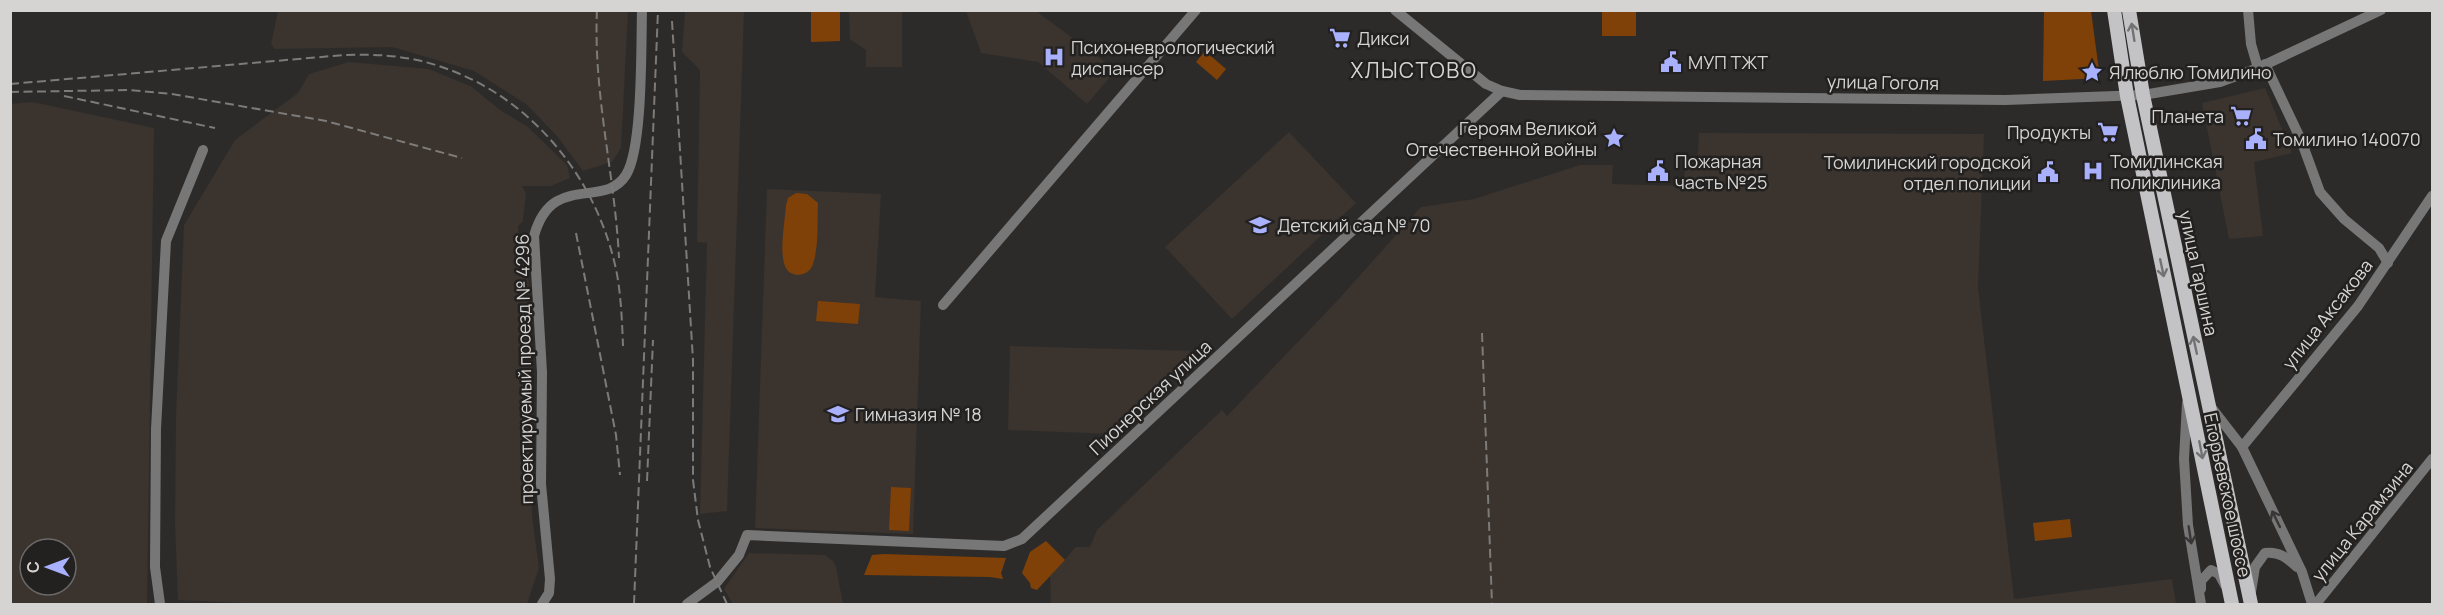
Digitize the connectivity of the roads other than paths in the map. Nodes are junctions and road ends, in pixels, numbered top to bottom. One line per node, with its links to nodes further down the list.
1 (642, 10): 24 (street, проектируемый проезд № 4296)
2 (1196, 10): 15 (street)
3 (1395, 10): 9 (street, улица Гоголя)
4 (2114, 10): 11 (main road, улица Гаршина)
5 (2130, 10): 10 (main road, улица Гаршина, one-way to 5)
6 (2248, 10): 8 (street)
7 (2381, 10): 8 (street, улица Гоголя)
8 (2262, 66): 10 (street, улица Гоголя); 14 (street)
9 (1502, 91): 11 (street, улица Гоголя); 25 (street, Пионерская улица)
10 (2143, 95): 11 (street, улица Гоголя); 17 (main road, улица Гаршина, one-way to 10)
11 (2127, 96): 16 (main road, улица Гаршина, one-way to 16)
12 (203, 150): 23 (street)
13 (2433, 196): 14 (street, улица Аксакова)
14 (2388, 263): 18 (street, улица Аксакова)
15 (943, 305)
16 (2188, 393): 22 (main road, Егорьевское шоссе, one-way to 22); 22 (street, one-way to 22)
17 (2207, 402): 18 (street); 21 (main road, Егорьевское шоссе)
18 (2242, 447): 20 (street, one-way to 18)
19 (2433, 459): 27 (street, улица Карамзина)
20 (2302, 572): 21 (street); 26 (street)
21 (2251, 602)
22 (2231, 603)
23 (160, 604)
24 (542, 604)
25 (687, 604)
26 (2312, 604)
27 (2316, 604)

